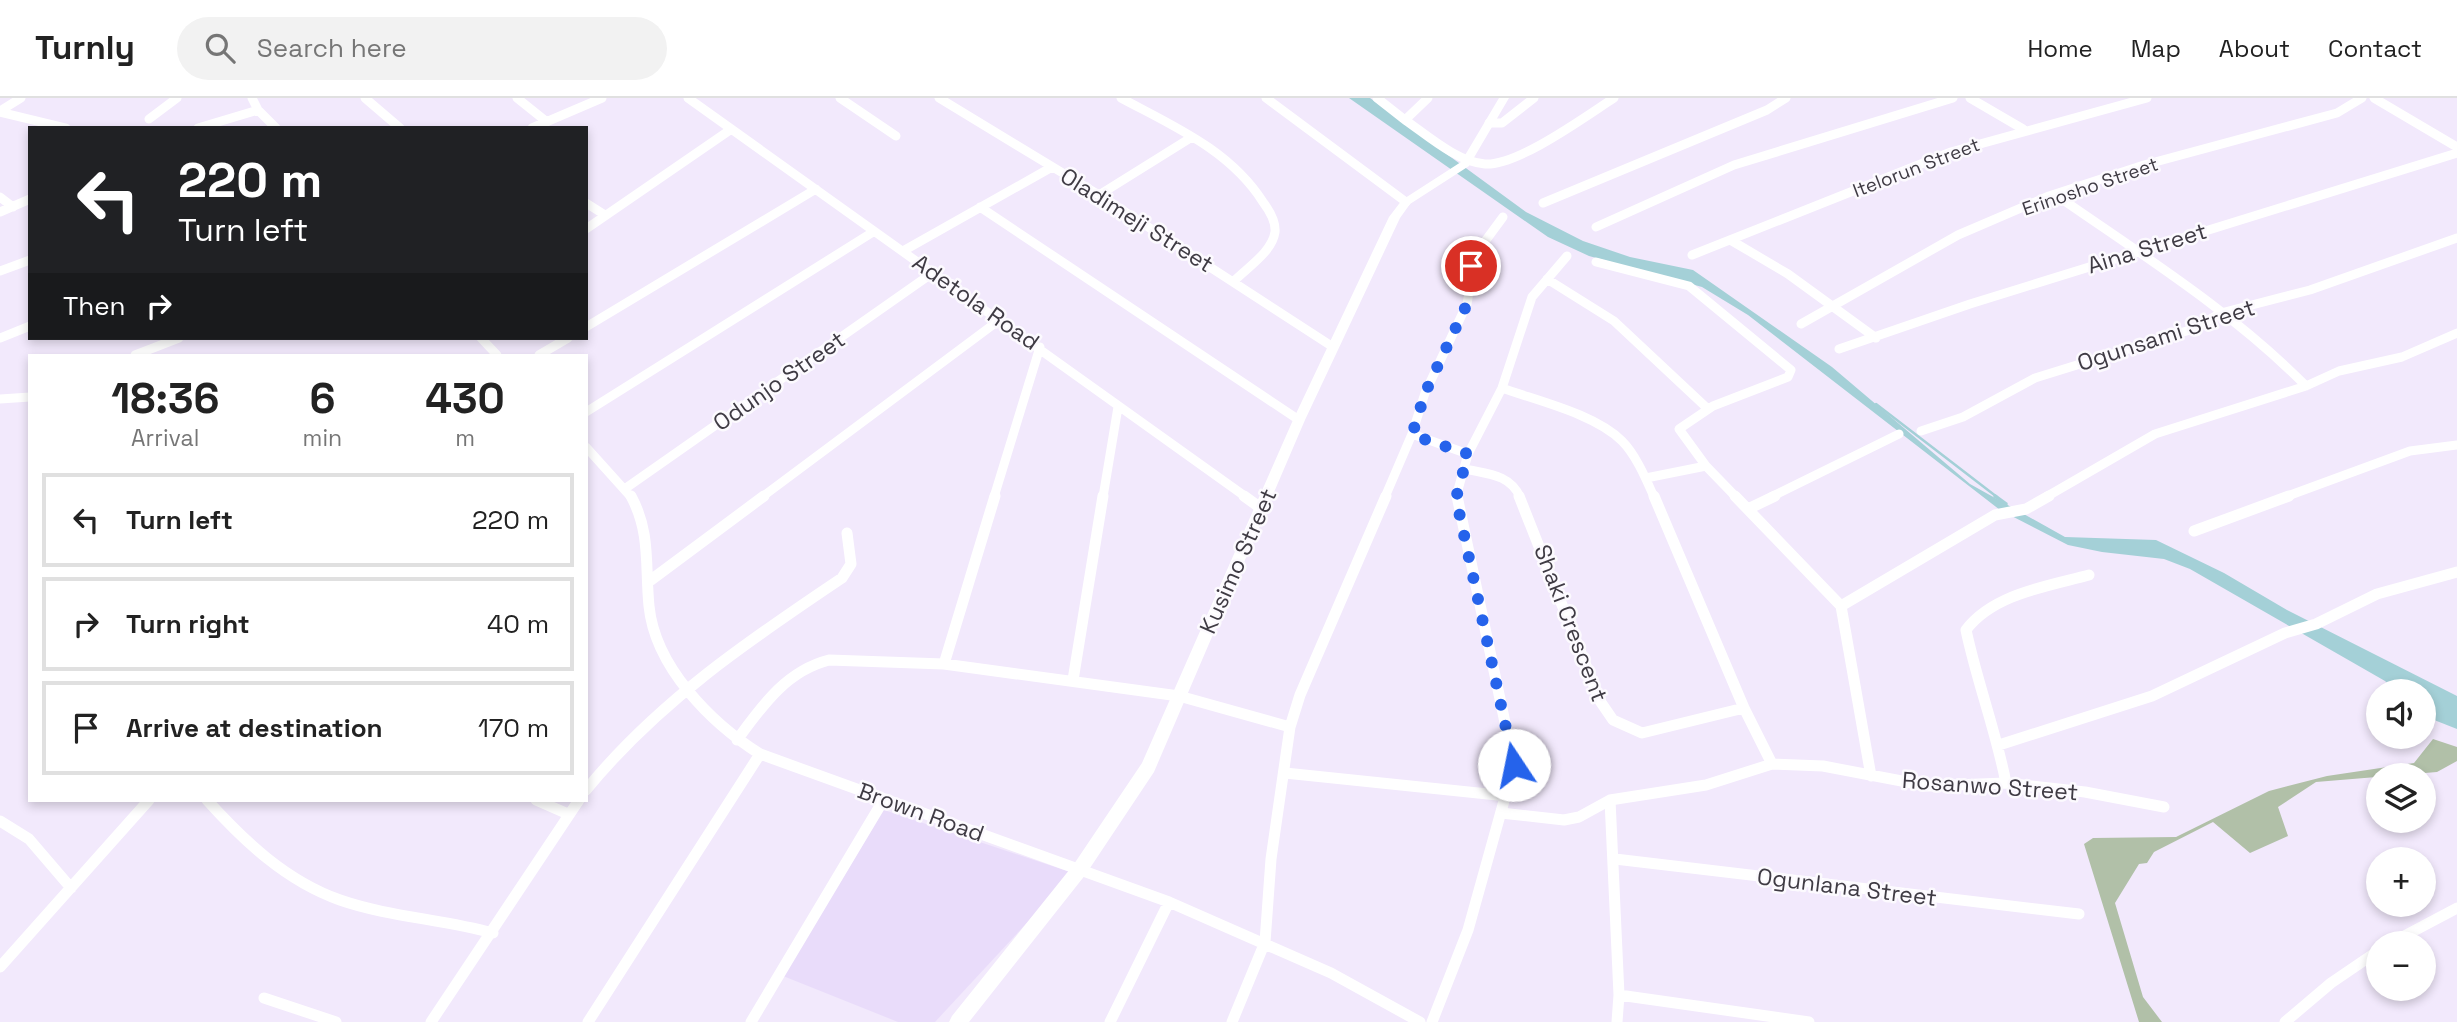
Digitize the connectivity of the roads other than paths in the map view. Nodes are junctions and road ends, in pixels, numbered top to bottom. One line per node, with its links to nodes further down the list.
1 (22, 98): 25 (street)
2 (177, 98): 26 (street)
3 (252, 98): 24 (street)
4 (365, 98): 33 (street)
5 (517, 98): 28 (street)
6 (602, 98): 28 (street)
7 (688, 98): 36 (street, Adetola Road)
8 (840, 98): 37 (street)
9 (960, 98): 23 (street)
10 (1121, 98): 38 (street)
11 (1266, 98): 48 (street)
12 (1428, 98): 27 (street)
13 (1504, 98): 29 (street, Kusimo Street)
14 (1534, 98): 29 (street)
15 (1614, 98): 41 (street)
16 (1786, 98): 49 (street)
17 (1953, 98): 56 (street)
18 (1970, 98): 35 (street)
19 (2147, 98): 35 (street, Itelorun Street)
20 (2362, 98): 45 (street, Erinosho Street)
21 (2374, 98): 39 (street)
22 (1377, 99): 27 (street)
23 (942, 100): 42 (street, Oladimeji Street)
24 (258, 110): 31 (street); 32 (street)
25 (0, 111): 30 (street)
26 (149, 119)
27 (1405, 120): 41 (street)
28 (547, 122): 34 (street)
29 (1489, 123): 41 (street, Kusimo Street)
30 (58, 126)
31 (205, 126)
32 (274, 126)
33 (398, 126)
34 (537, 126)
35 (2023, 129): 60 (street, Itelorun Street)
36 (730, 130): 43 (street, Adetola Road); 54 (street)
37 (896, 136)
38 (1192, 137): 44 (street); 70 (street)
39 (2457, 147)
40 (2457, 153): 62 (street, Aina Street)
41 (1466, 161): 48 (street, Kusimo Street)
42 (1052, 167): 44 (street, Oladimeji Street); 52 (street)
43 (816, 189): 58 (street, Adetola Road); 75 (street)
44 (1099, 195): 70 (street, Oladimeji Street)
45 (2056, 195): 62 (street); 71 (street, Erinosho Street)
46 (0, 197): 51 (street)
47 (28, 200): 51 (street)
48 (1406, 202): 84 (street, Kusimo Street)
49 (1543, 203)
50 (588, 204): 54 (street)
51 (13, 206): 53 (street)
52 (980, 207): 61 (street); 96 (street)
53 (0, 212)
54 (605, 215): 57 (street)
55 (1503, 216): 99 (street)
56 (1595, 227)
57 (588, 228)
58 (873, 232): 61 (street, Adetola Road); 95 (street)
59 (2457, 237): 72 (street, Ogunsami Street)
60 (1732, 241): 63 (street, Itelorun Street); 71 (street)
61 (903, 251): 68 (street, Adetola Road)
62 (2136, 251): 72 (street); 79 (street, Aina Street)
63 (1692, 255)
64 (1567, 256): 69 (street)
65 (28, 261): 67 (street)
66 (1596, 262): 94 (street)
67 (0, 271)
68 (931, 274): 73 (street, Adetola Road); 106 (street, Odunjo Street)
69 (1547, 279): 90 (street); 94 (street)
70 (1234, 281): 84 (street, Oladimeji Street)
71 (1830, 303): 74 (street, Erinosho Street); 79 (street)
72 (2221, 313): 89 (street); 97 (street, Ogunsami Street)
73 (998, 321): 83 (street, Adetola Road); 113 (street)
74 (1801, 324)
75 (588, 326)
76 (28, 327): 78 (street)
77 (2457, 333): 89 (street)
78 (0, 338)
79 (1876, 338): 85 (street, Aina Street)
80 (174, 340): 86 (street)
81 (483, 340): 87 (street)
82 (565, 340): 88 (street)
83 (1040, 347): 93 (street, Adetola Road); 115 (street)
84 (1333, 347): 96 (street, Kusimo Street)
85 (1839, 349)
86 (138, 354)
87 (496, 354)
88 (541, 354)
89 (2306, 386): 114 (street)
90 (1503, 387): 102 (street); 105 (street)
91 (28, 397): 92 (street)
92 (0, 398)
93 (1118, 407): 107 (street, Adetola Road); 116 (street)
94 (1708, 409): 103 (street)
95 (588, 411)
96 (1299, 420): 107 (street, Kusimo Street)
97 (1921, 431)
98 (1899, 434): 108 (street)
99 (1412, 435): 102 (street); 120 (street)
100 (2457, 445): 109 (street)
101 (588, 449): 106 (street, Brown Road)
102 (1468, 454): 104 (street)
103 (1706, 466): 105 (street); 108 (street)
104 (1465, 469): 119 (street, Shaki Crescent); 129 (street)
105 (1646, 478): 119 (street)
106 (626, 488): 113 (street, Brown Road)
107 (1262, 509): 118 (street, Kusimo Street)
108 (1748, 509): 114 (street)
109 (2194, 531)
110 (847, 533): 117 (street)
111 (2457, 572): 122 (street)
112 (2089, 575): 122 (street)
113 (651, 580): 117 (street, Brown Road)
114 (1841, 606): 126 (street)
115 (944, 664): 116 (street); 121 (street)
116 (1073, 680): 118 (street)
117 (685, 686): 121 (street, Brown Road); 128 (street)
118 (1179, 696): 120 (street); 141 (street, Kusimo Street)
119 (1744, 708): 124 (street)
120 (1290, 727): 125 (street)
121 (737, 740): 123 (street, Brown Road)
122 (1999, 745): 127 (street)
123 (760, 754): 130 (street, Brown Road); 155 (street)
124 (1772, 764): 126 (street, Rosanwo Street); 131 (street, Rosanwo Street)
125 (1285, 773): 129 (street); 148 (street)
126 (1871, 776): 127 (street, Rosanwo Street)
127 (2006, 783): 136 (street, Rosanwo Street)
128 (588, 788)
129 (1507, 796): 137 (street)
130 (884, 799): 141 (street, Brown Road); 156 (street)
131 (1610, 800): 137 (street, Rosanwo Street); 140 (street)
132 (147, 802): 142 (street)
133 (209, 802): 147 (street)
134 (541, 802): 138 (street)
135 (577, 802): 138 (street)
136 (2164, 807)
137 (1501, 813): 161 (street)
138 (568, 814): 147 (street)
139 (0, 821): 142 (street)
140 (1615, 859): 145 (street, Ogunlana Street); 151 (street)
141 (1080, 870): 143 (street, Brown Road); 157 (street, Kusimo Street)
142 (71, 888): 150 (street)
143 (1169, 902): 148 (street, Brown Road); 158 (street)
144 (2457, 908): 146 (street)
145 (2079, 914)
146 (2414, 931)
147 (493, 933): 154 (street)
148 (1265, 942): 159 (street); 160 (street, Brown Road)
149 (2366, 959): 164 (street)
150 (0, 967)
151 (1619, 995): 162 (street); 163 (street)
152 (264, 998): 153 (street)
153 (336, 1022)
154 (431, 1022)
155 (588, 1022)
156 (751, 1022)
157 (958, 1022)
158 (1110, 1022)
159 (1232, 1022)
160 (1420, 1022)
161 (1432, 1022)
162 (1617, 1022)
163 (1809, 1022)
164 (2285, 1022)

